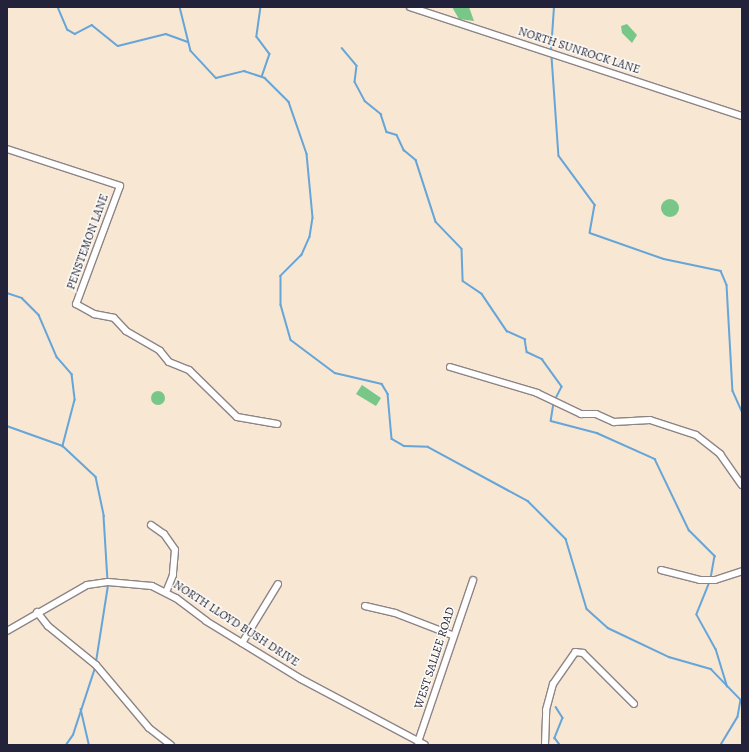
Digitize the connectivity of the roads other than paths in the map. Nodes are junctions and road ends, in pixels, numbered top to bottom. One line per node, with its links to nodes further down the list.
1 (410, 7): 2 (street, NORTH SUNROCK LANE)
2 (742, 116)
3 (7, 149): 5 (street, PENSTEMON LANE)
4 (450, 367): 6 (street)
5 (277, 424)
6 (742, 484)
7 (151, 525): 12 (street)
8 (660, 570): 9 (street)
9 (742, 571)
10 (473, 580): 16 (street, WEST SALLEE ROAD)
11 (278, 584): 17 (street)
12 (166, 592): 14 (street, NORTH LLOYD BUSH DRIVE); 17 (street, NORTH LLOYD BUSH DRIVE)
13 (365, 606): 16 (street)
14 (37, 612): 15 (street, NORTH LLOYD BUSH DRIVE); 20 (street)
15 (7, 631)
16 (452, 635): 19 (street, WEST SALLEE ROAD)
17 (242, 643): 19 (street, NORTH LLOYD BUSH DRIVE)
18 (634, 704): 22 (street)
19 (418, 742): 21 (street, NORTH LLOYD BUSH DRIVE)
20 (171, 745)
21 (425, 745)
22 (545, 745)

